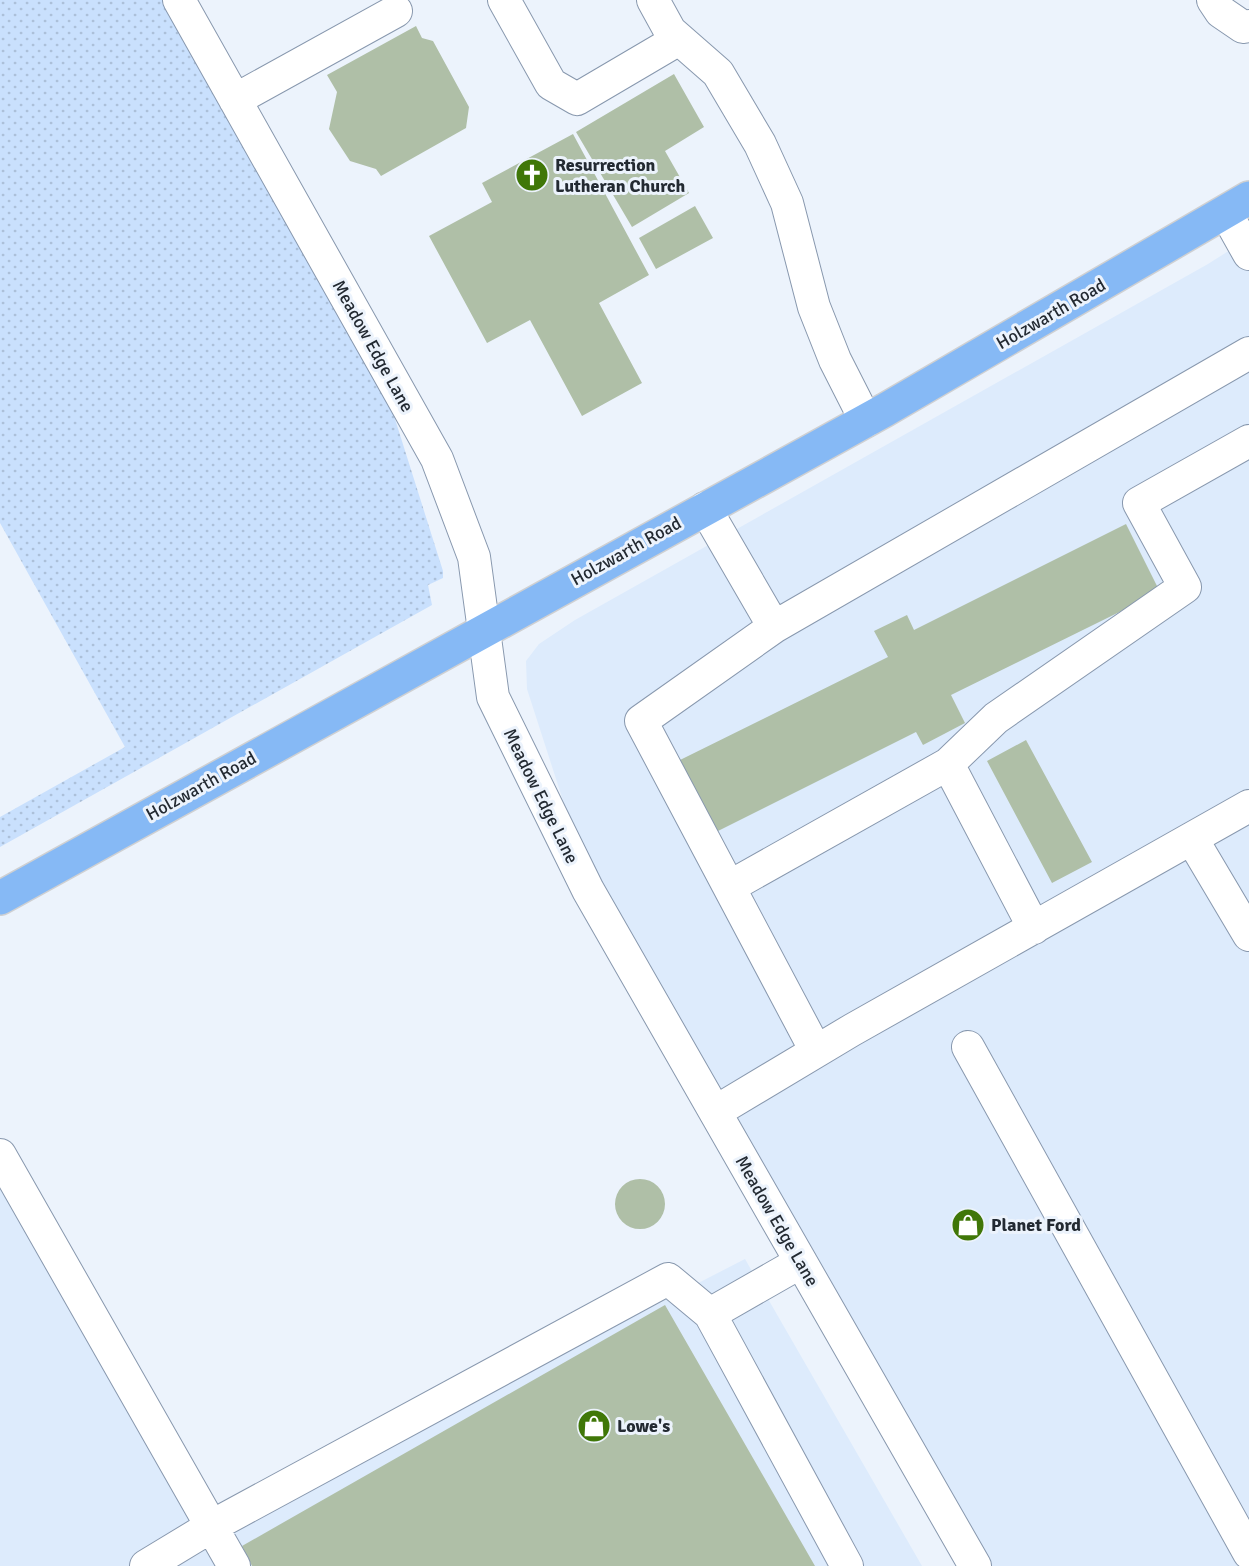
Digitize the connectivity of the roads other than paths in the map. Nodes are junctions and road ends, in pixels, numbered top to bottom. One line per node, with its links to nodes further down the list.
1 (179, 0): 8 (street, Meadow Edge Lane)
2 (504, 0): 7 (street)
3 (653, 0): 7 (street)
4 (1214, 0): 6 (street)
5 (396, 12): 8 (street)
6 (1249, 26)
7 (679, 39): 12 (street)
8 (235, 100): 16 (street, Meadow Edge Lane)
9 (1238, 205): 10 (street); 12 (main road, Holzwarth Road)
10 (1249, 254)
11 (1249, 353): 15 (street)
12 (866, 421): 14 (main road, Holzwarth Road)
13 (1249, 441): 17 (street)
14 (705, 508): 15 (street); 16 (main road, Holzwarth Road)
15 (774, 627): 20 (street)
16 (485, 629): 21 (main road, Holzwarth Road); 26 (street, Meadow Edge Lane)
17 (948, 764): 20 (street); 22 (street)
18 (1249, 806): 19 (street)
19 (1192, 839): 22 (street); 23 (street)
20 (729, 887): 25 (street)
21 (0, 898)
22 (1034, 928): 25 (street)
23 (1249, 935)
24 (968, 1047): 31 (street)
25 (816, 1051): 26 (street)
26 (714, 1112): 28 (street, Meadow Edge Lane)
27 (0, 1155): 30 (street)
28 (801, 1262): 29 (street); 35 (street, Meadow Edge Lane)
29 (710, 1314): 30 (street); 34 (street)
30 (212, 1526): 32 (street); 33 (street)
31 (1249, 1553)
32 (146, 1566)
33 (234, 1566)
34 (847, 1566)
35 (975, 1566)

